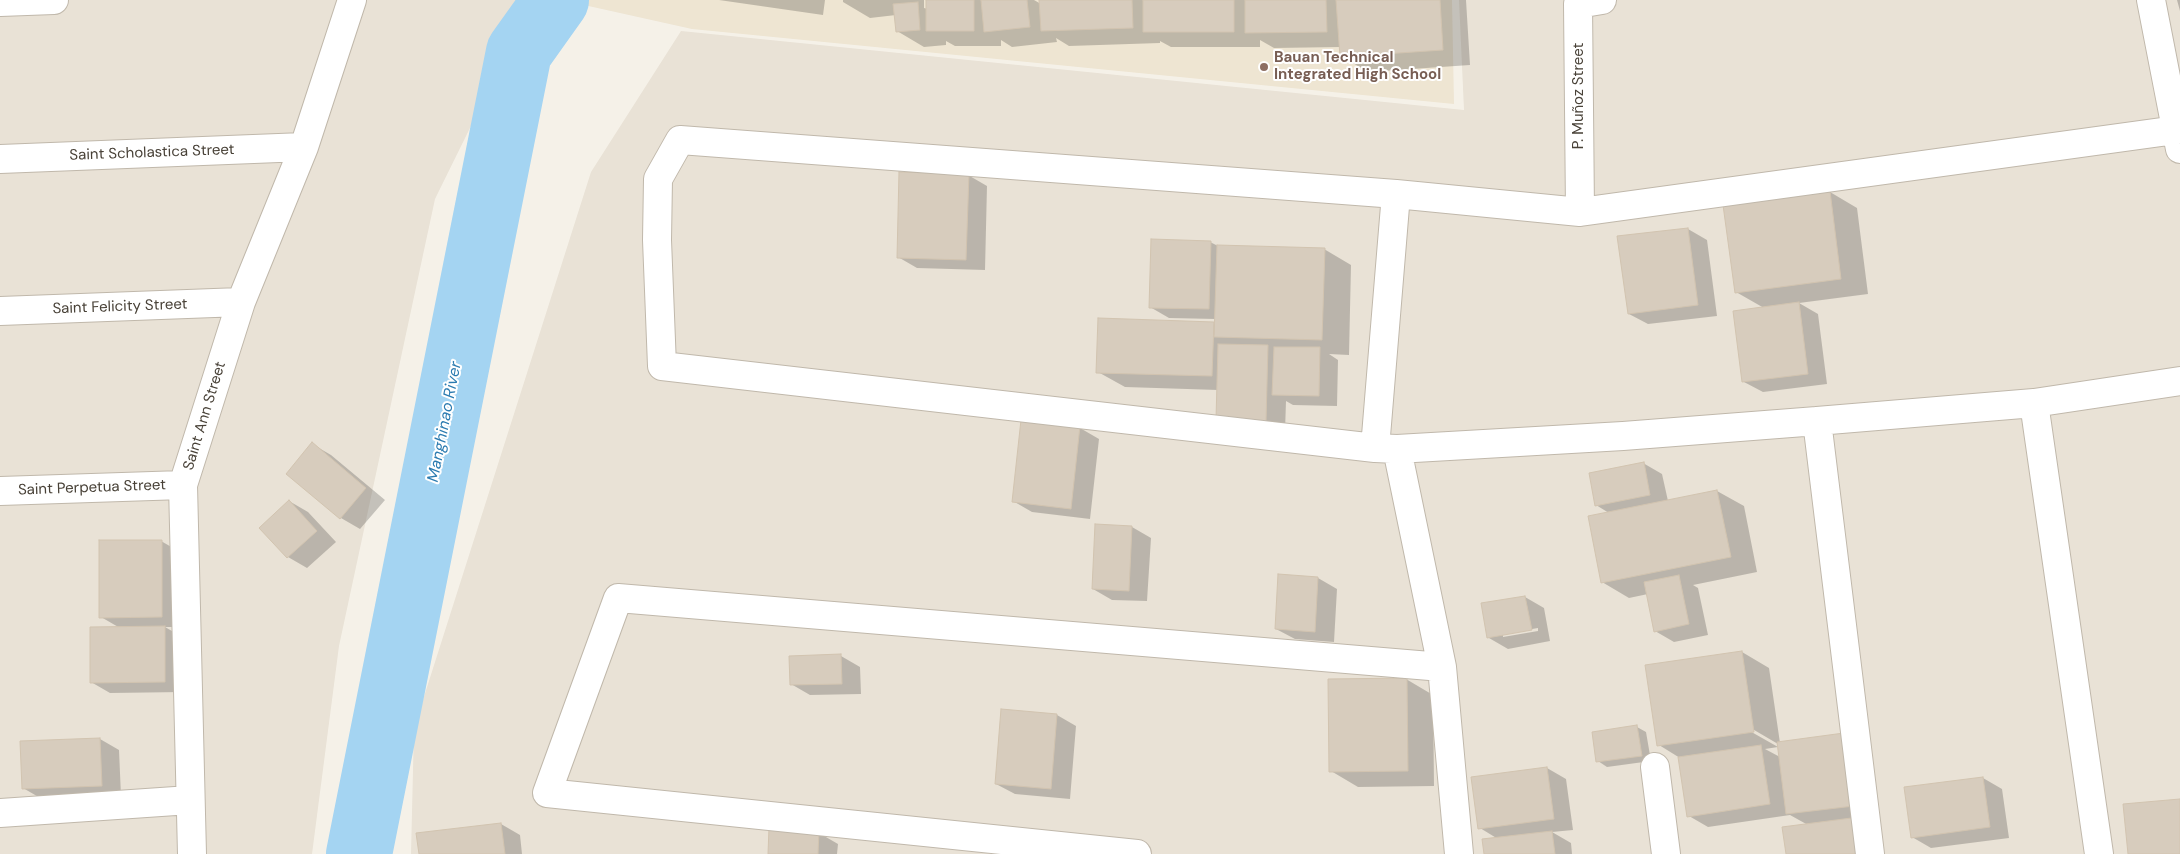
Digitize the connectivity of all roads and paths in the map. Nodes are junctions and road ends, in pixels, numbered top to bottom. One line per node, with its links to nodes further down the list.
1 (54, 0): 5 (street)
2 (352, 0): 7 (street, Saint Ann Street)
3 (1602, 0): 10 (street, P. Muñoz Street)
4 (2151, 0): 6 (street)
5 (0, 2)
6 (2178, 139): 10 (street)
7 (304, 147): 8 (street, Saint Scholastica Street); 11 (street, Saint Ann Street)
8 (0, 159)
9 (1396, 194): 10 (street); 16 (street); 16 (street)
10 (1580, 212)
11 (241, 302): 12 (street, Saint Felicity Street); 17 (street, Saint Ann Street)
12 (0, 311)
13 (2180, 381): 14 (street)
14 (2034, 402): 15 (street); 28 (street)
15 (1817, 421): 16 (street); 27 (street)
16 (1386, 449): 19 (street)
17 (183, 485): 18 (street, Saint Perpetua Street); 21 (street, Saint Ann Street)
18 (0, 491)
19 (1442, 667): 24 (street); 25 (street)
20 (1655, 767): 26 (street)
21 (190, 800): 22 (street); 23 (street, Saint Ann Street)
22 (0, 813)
23 (192, 854)
24 (1136, 854)
25 (1459, 854)
26 (1666, 854)
27 (1870, 854)
28 (2099, 854)

